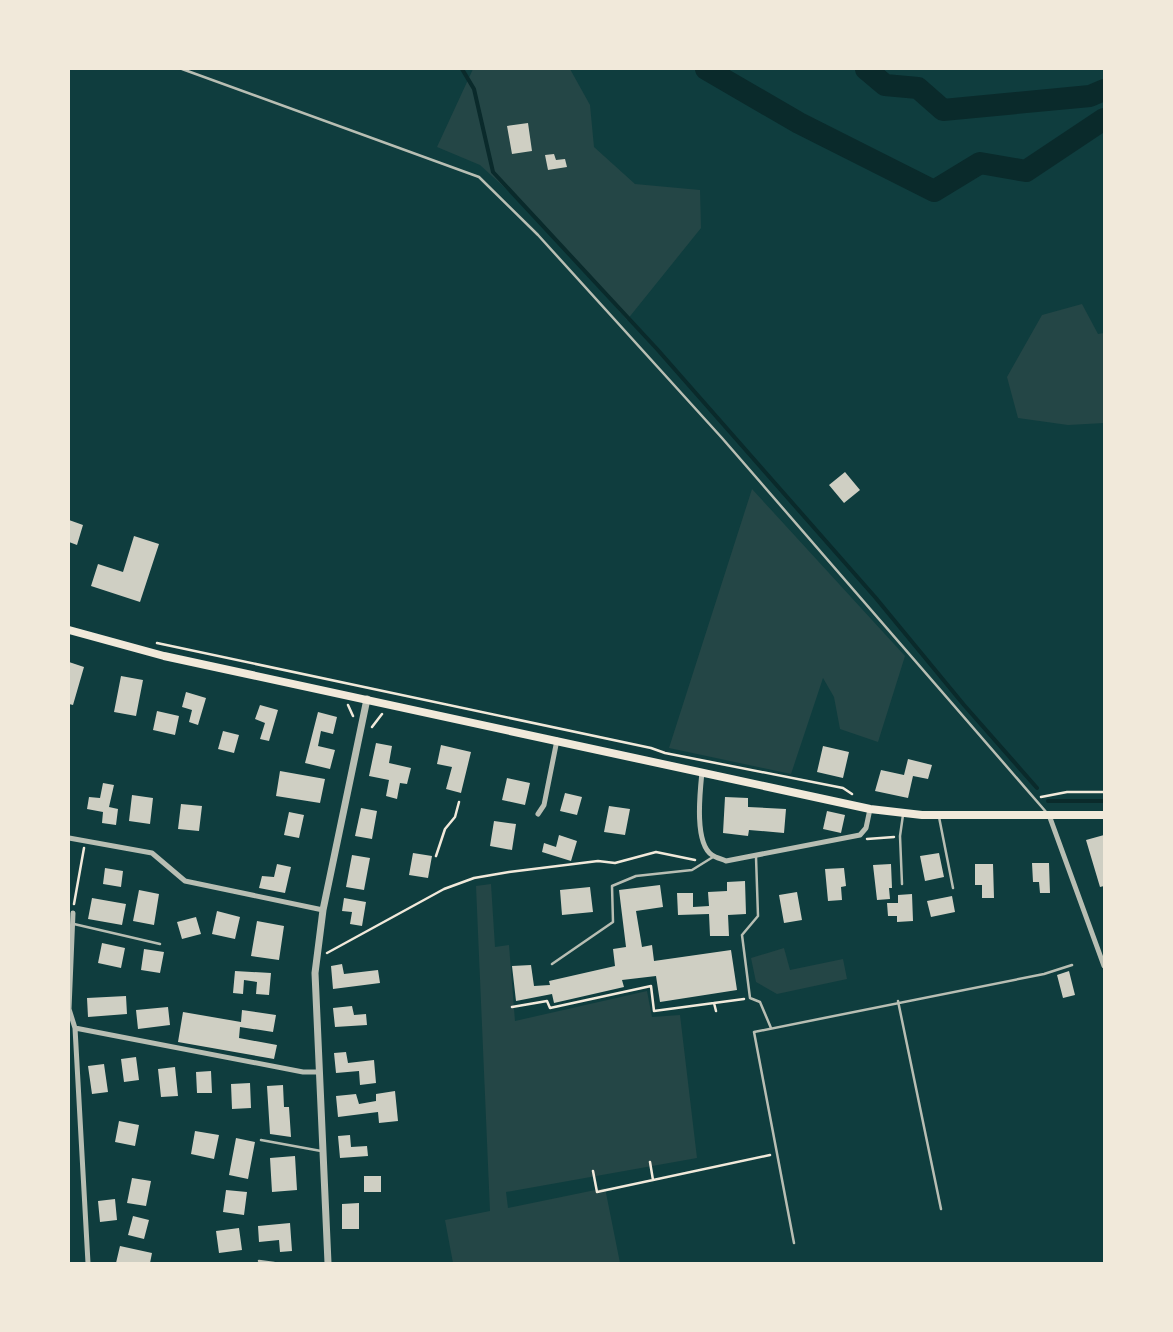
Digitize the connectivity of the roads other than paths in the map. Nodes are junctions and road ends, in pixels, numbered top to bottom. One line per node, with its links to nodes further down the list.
1 (182, 69): 10 (lane)
2 (69, 630): 3 (main road)
3 (367, 699): 4 (main road); 17 (street)
4 (557, 740): 5 (main road); 8 (street)
5 (702, 772): 6 (main road); 14 (street)
6 (870, 809): 7 (main road); 13 (street)
7 (903, 813): 9 (main road); 15 (lane)
8 (538, 814)
9 (939, 815): 10 (main road); 16 (lane)
10 (1049, 815): 11 (main road); 23 (street)
11 (1104, 815)
12 (69, 838): 17 (street)
13 (756, 853): 14 (street); 27 (lane)
14 (713, 856): 21 (lane)
15 (902, 884)
16 (953, 888)
17 (323, 910): 28 (street)
18 (73, 913): 19 (street)
19 (72, 924): 20 (lane); 25 (street)
20 (160, 944)
21 (552, 964)
22 (1072, 965): 24 (lane)
23 (1104, 966)
24 (898, 1001): 27 (lane); 31 (lane)
25 (69, 1009): 26 (street)
26 (74, 1028): 28 (street); 34 (street)
27 (771, 1028): 32 (lane)
28 (319, 1072): 30 (street)
29 (262, 1140): 30 (lane)
30 (322, 1152): 36 (street)
31 (941, 1209)
32 (794, 1243)
33 (259, 1261): 35 (lane)
34 (88, 1263)
35 (274, 1263)
36 (328, 1263)

